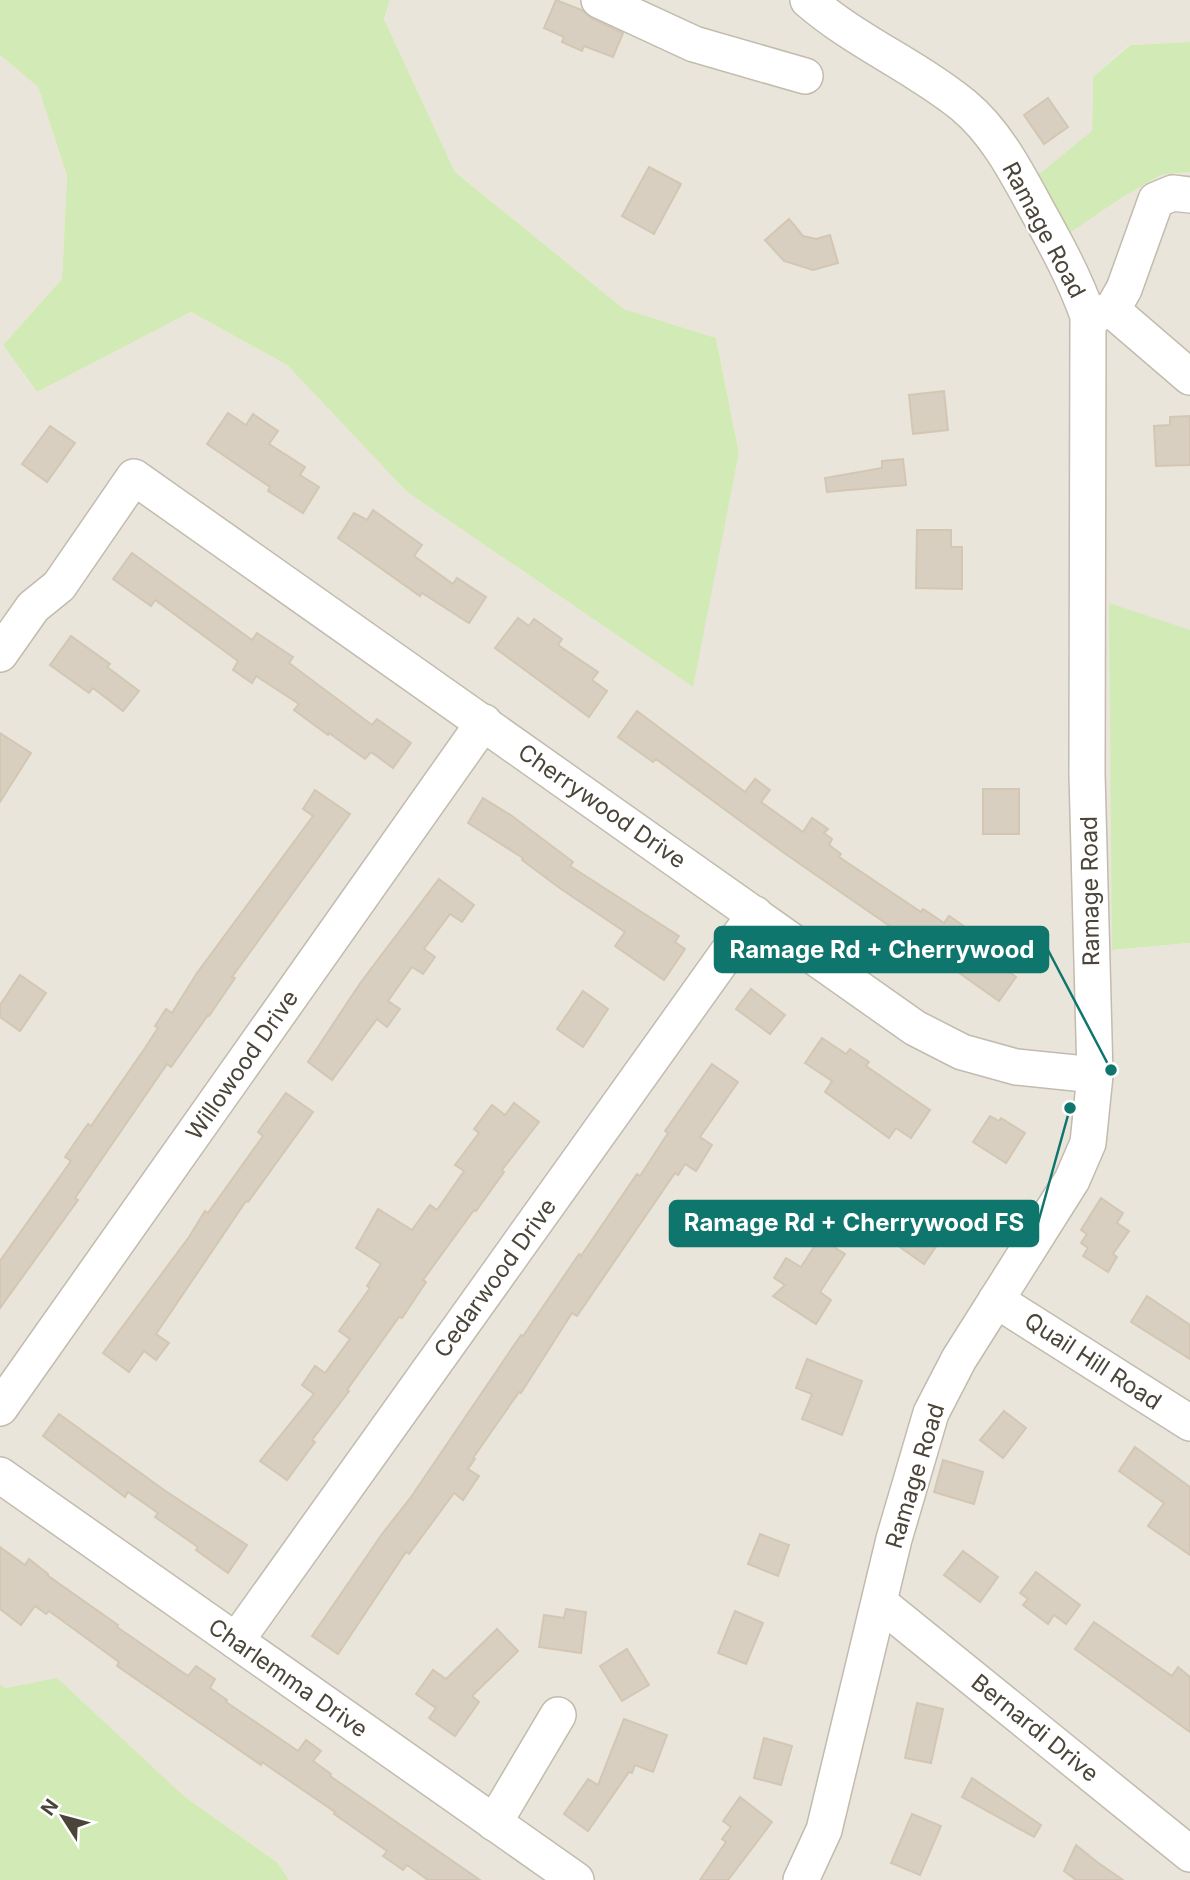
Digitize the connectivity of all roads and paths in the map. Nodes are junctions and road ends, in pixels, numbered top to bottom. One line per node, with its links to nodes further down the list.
1 (599, 0): 3 (street)
2 (808, 0): 5 (street, Ramage Road)
3 (805, 76)
4 (1190, 195): 5 (street)
5 (1100, 313): 6 (street); 10 (street, Ramage Road)
6 (1190, 377)
7 (0, 654): 8 (street, Cherrywood Drive)
8 (484, 722): 9 (street, Cherrywood Drive); 12 (street, Willowood Drive)
9 (755, 914): 10 (street, Cherrywood Drive); 16 (street, Cedarwood Drive)
10 (1095, 1075): 11 (street, Ramage Road)
11 (996, 1300): 13 (street, Quail Hill Road); 15 (street, Ramage Road)
12 (0, 1408)
13 (1190, 1423)
14 (0, 1475): 16 (street, Charlemma Drive)
15 (880, 1602): 19 (street, Bernardi Drive); 21 (street, Ramage Road)
16 (236, 1641): 18 (street, Charlemma Drive)
17 (558, 1715): 18 (street)
18 (494, 1823): 20 (street, Charlemma Drive)
19 (1190, 1854)
20 (576, 1880)
21 (801, 1880)

